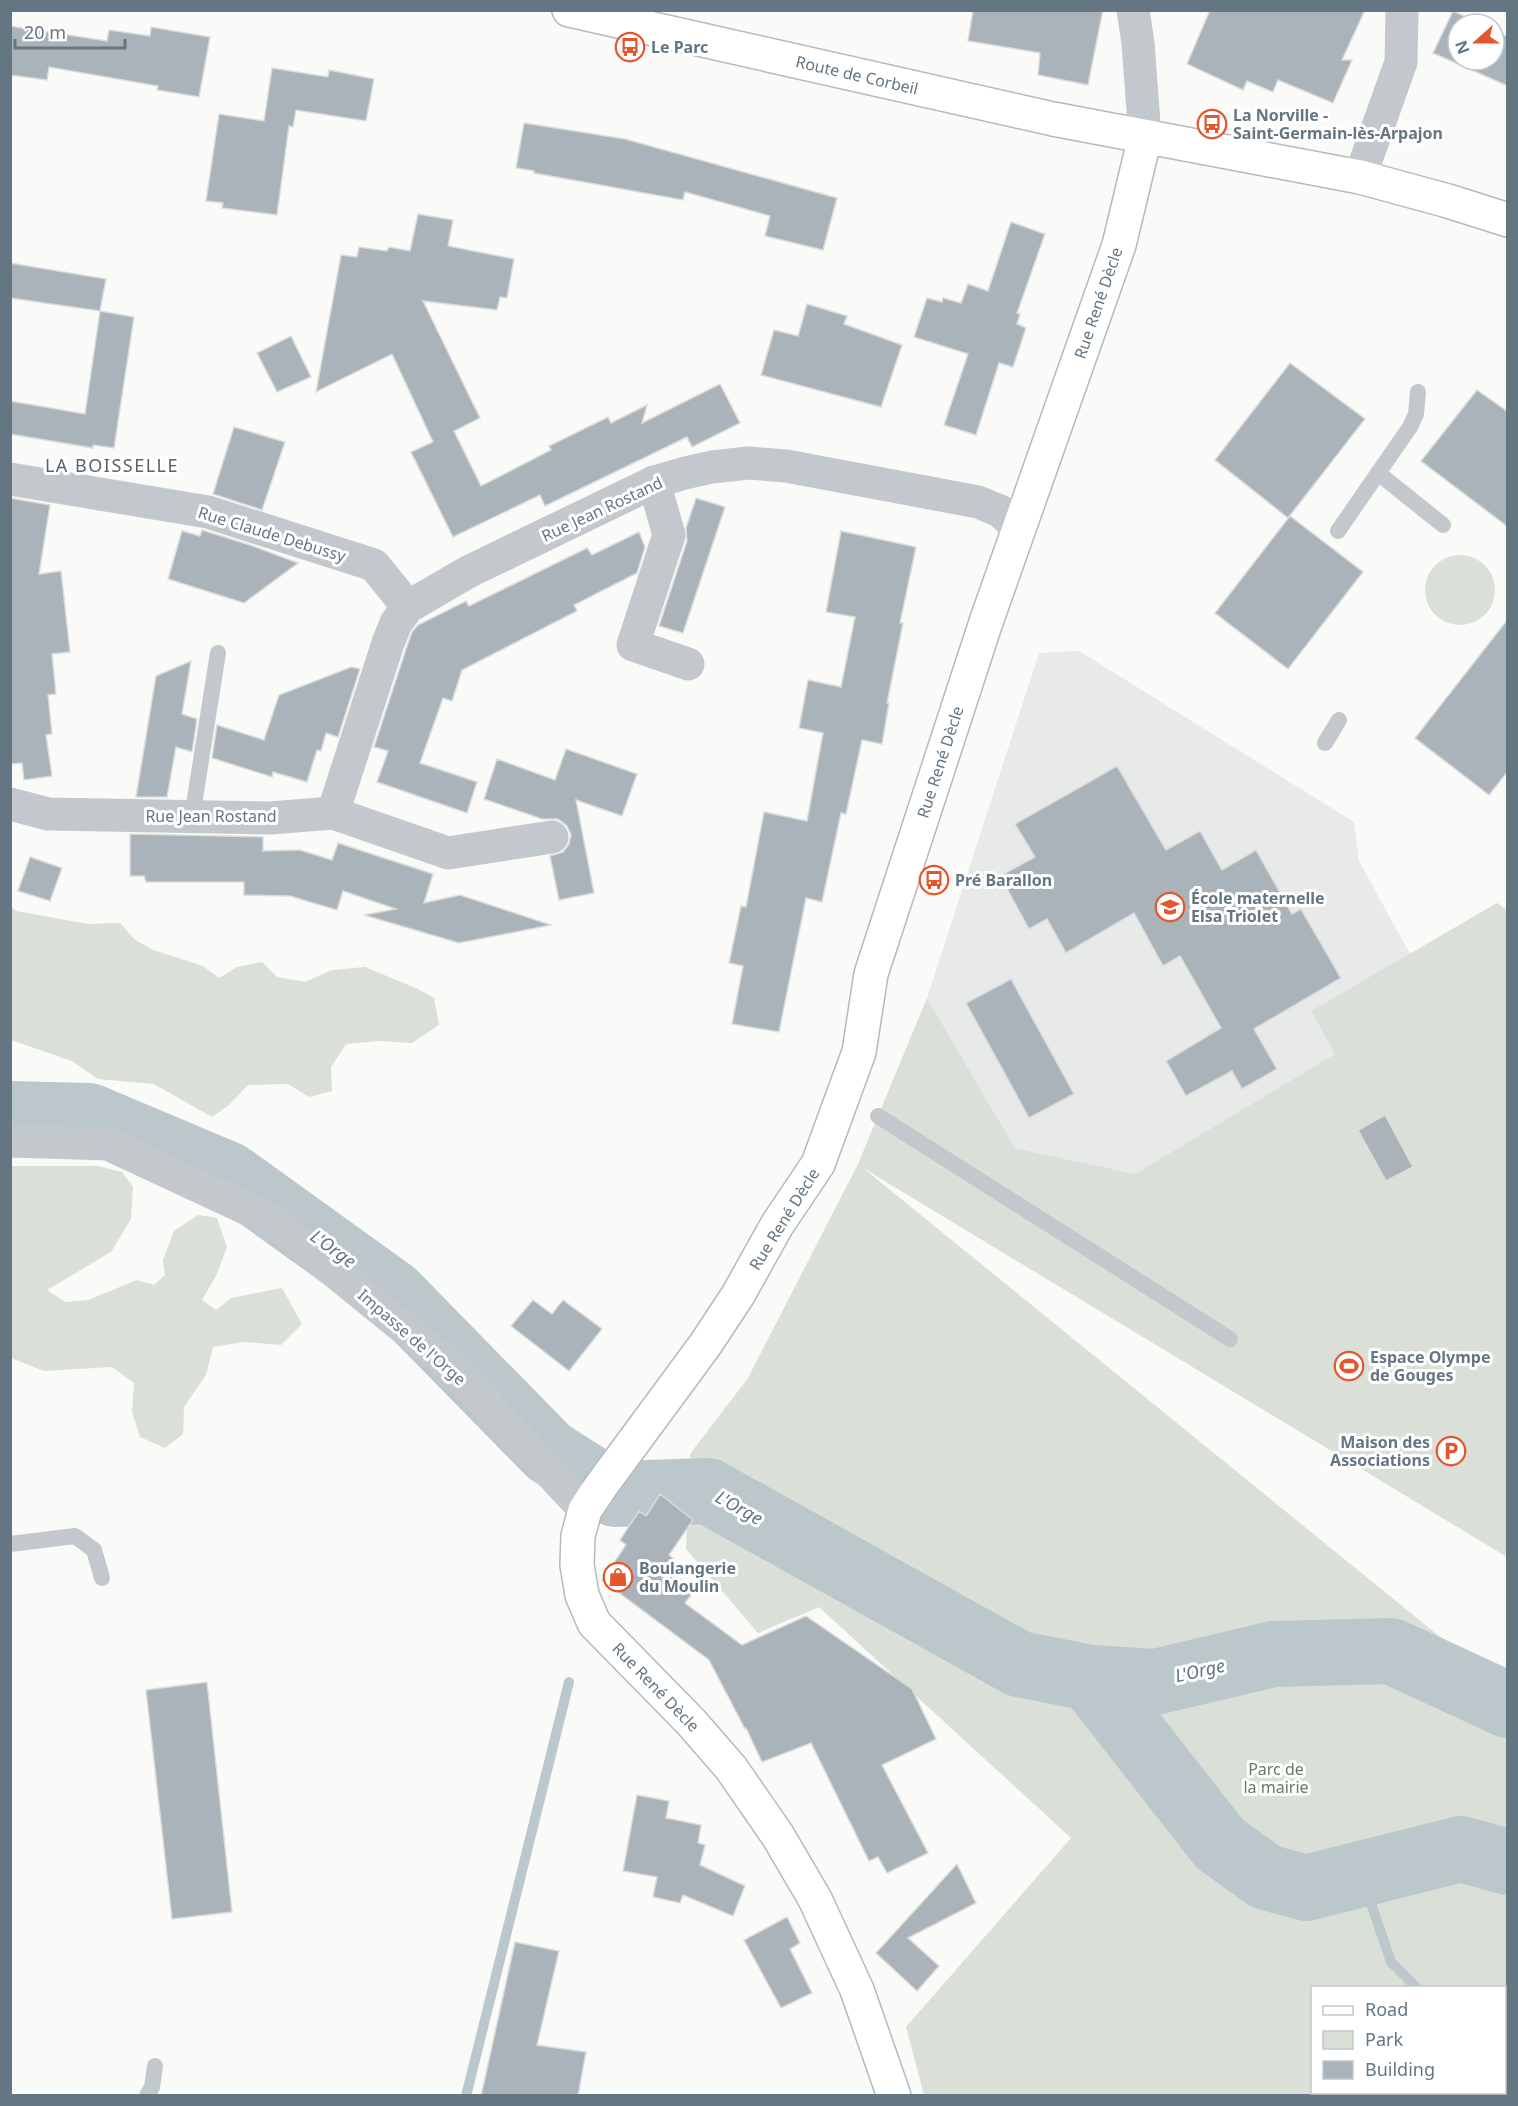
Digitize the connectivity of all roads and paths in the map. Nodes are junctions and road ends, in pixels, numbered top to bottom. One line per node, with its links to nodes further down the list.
1 (569, 10): 4 (street, Route de Corbeil)
2 (1133, 10): 4 (street)
3 (1402, 10): 5 (street)
4 (1145, 137): 5 (street, Route de Corbeil); 12 (street, Rue René Dècle)
5 (1360, 177): 6 (street, Route de Corbeil)
6 (1508, 220)
7 (1418, 392): 8 (lane)
8 (1378, 473): 11 (lane); 13 (lane)
9 (10, 479): 14 (street, Rue Claude Debussy)
10 (654, 483): 12 (street, Rue Jean Rostand); 14 (street, Rue Jean Rostand); 16 (street)
11 (1443, 525)
12 (1019, 529): 26 (street, Rue René Dècle)
13 (1338, 531)
14 (408, 607): 20 (street, Rue Jean Rostand)
15 (218, 653): 21 (lane)
16 (688, 664)
17 (1339, 720): 18 (lane)
18 (1325, 742)
19 (10, 804): 21 (street, Rue Jean Rostand)
20 (333, 813): 21 (street, Rue Jean Rostand); 22 (street, Rue Jean Rostand)
21 (192, 817)
22 (552, 837)
23 (878, 1116): 25 (lane)
24 (10, 1140): 26 (street, Impasse de l'Orge)
25 (1230, 1339)
26 (593, 1498): 31 (street, Rue René Dècle)
27 (10, 1544): 28 (lane)
28 (102, 1578)
29 (155, 2066): 30 (lane)
30 (147, 2096)
31 (894, 2096)

